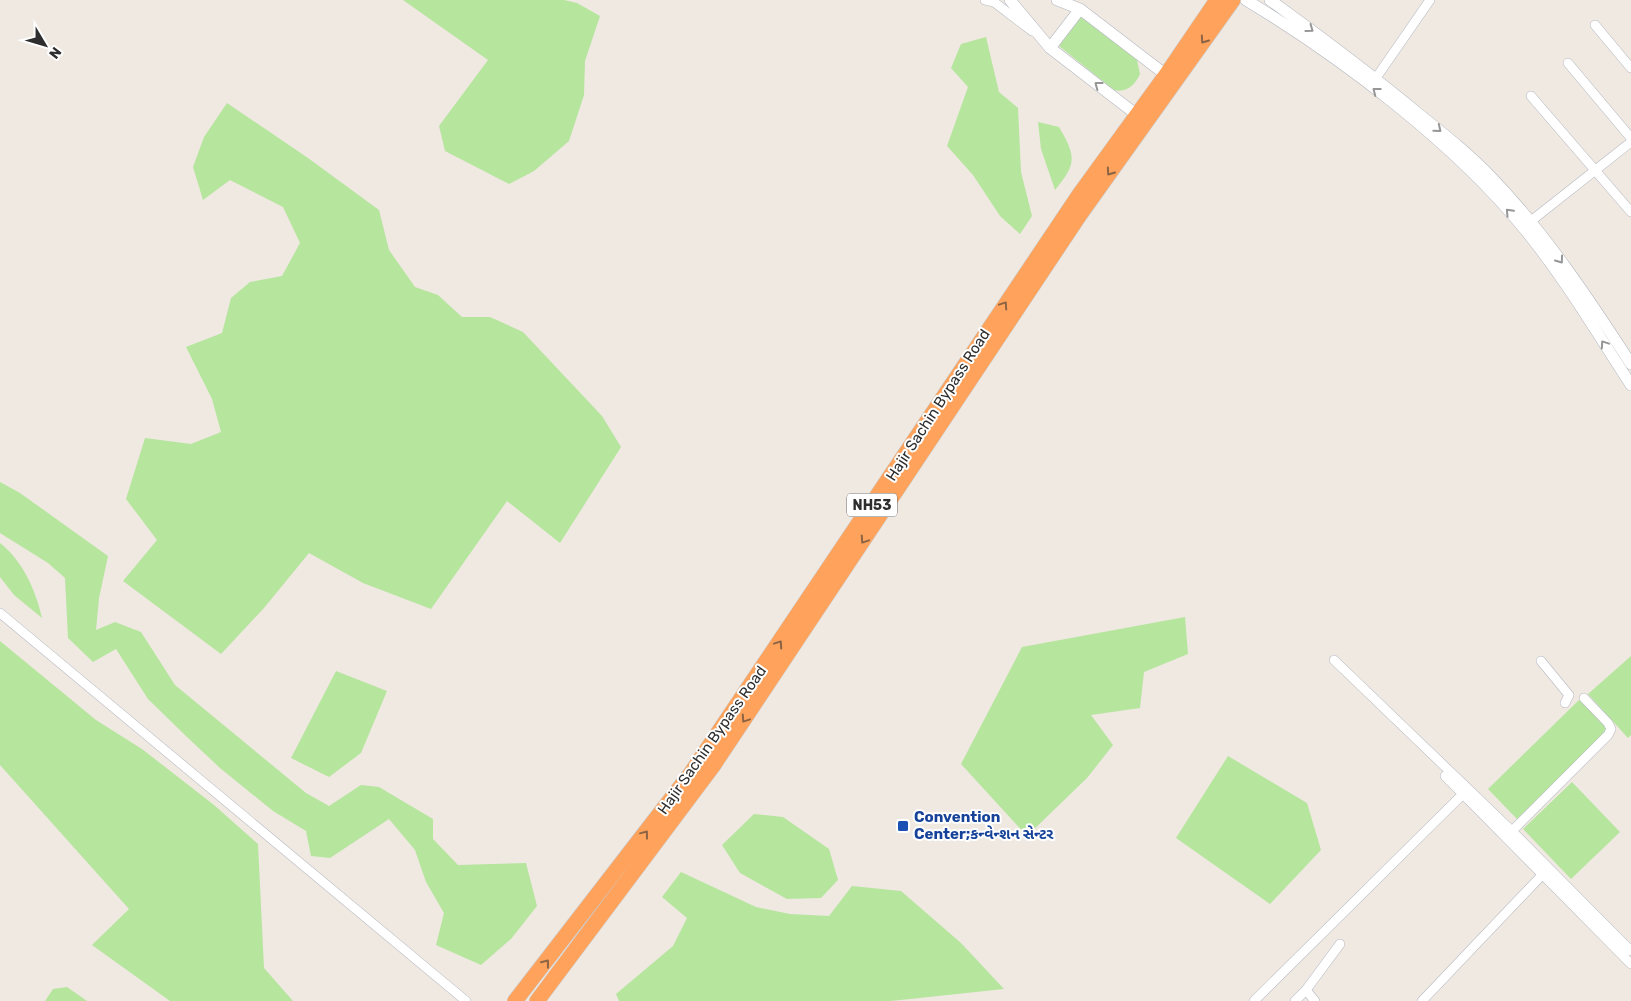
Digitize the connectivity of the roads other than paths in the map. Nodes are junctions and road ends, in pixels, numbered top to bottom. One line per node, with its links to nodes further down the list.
1 (984, 0): 11 (street)
2 (1010, 0): 11 (main road)
3 (1057, 0): 9 (main road)
4 (1217, 0): 14 (highway, Hajir Sachin Bypass Road / NH53)
5 (1233, 0): 39 (highway, NH53, one-way to 39)
6 (1246, 0): 23 (main road, one-way to 6)
7 (1270, 0): 15 (main road, one-way to 15)
8 (1430, 0): 15 (street)
9 (1072, 5): 11 (main road); 14 (main road)
10 (1595, 25): 13 (street)
11 (1047, 45): 17 (main road, one-way to 11)
12 (1568, 63): 18 (street)
13 (1631, 68)
14 (1166, 75): 17 (highway, Hajir Sachin Bypass Road / NH53)
15 (1376, 78): 21 (main road, one-way to 21)
16 (1531, 96): 19 (street)
17 (1137, 115): 38 (highway, Hajir Sachin Bypass Road / NH53, one-way to 17)
18 (1631, 140): 19 (street)
19 (1596, 171): 20 (street); 21 (street)
20 (1631, 212)
21 (1531, 221): 22 (main road, one-way to 22)
22 (1631, 364)
23 (1631, 385)
24 (0, 613): 37 (street)
25 (1334, 660): 31 (street)
26 (1541, 661): 28 (street)
27 (1584, 698): 31 (street)
28 (1566, 703)
29 (1445, 776): 30 (street)
30 (1463, 794): 32 (street); 40 (street)
31 (1512, 831): 34 (street)
32 (1542, 874): 35 (street); 43 (street)
33 (1340, 944): 36 (street)
34 (1631, 950)
35 (1631, 964)
36 (1306, 990): 41 (street); 42 (street)
37 (466, 1001)
38 (515, 1001)
39 (536, 1001)
40 (1254, 1001)
41 (1295, 1001)
42 (1315, 1001)
43 (1422, 1001)

